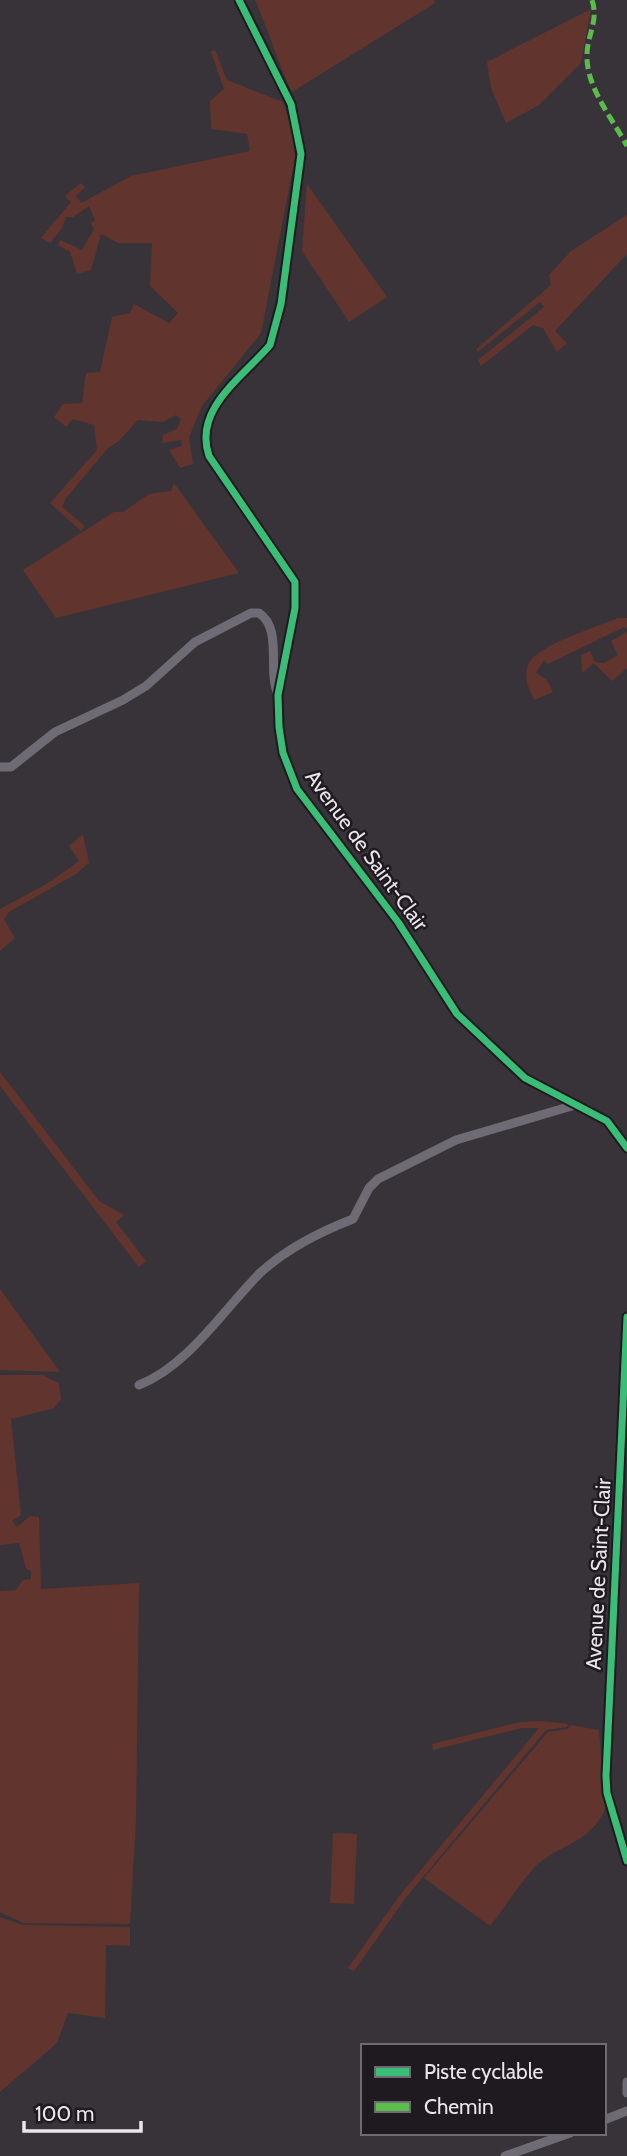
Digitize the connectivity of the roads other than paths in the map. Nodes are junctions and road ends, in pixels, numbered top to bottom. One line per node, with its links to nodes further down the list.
1 (239, 0): 2 (street, Avenue de Saint-Clair)
2 (278, 695): 3 (street); 4 (street, Avenue de Saint-Clair)
3 (0, 767)
4 (575, 1105): 5 (street, Avenue de Saint-Clair); 7 (street)
5 (627, 1148)
6 (627, 1317): 8 (street, Avenue de Saint-Clair)
7 (139, 1385)
8 (627, 1861)
9 (627, 2082): 10 (street)
10 (627, 2093)
11 (627, 2111): 12 (street)
12 (606, 2119)
13 (564, 2135): 14 (street)
14 (505, 2156)

